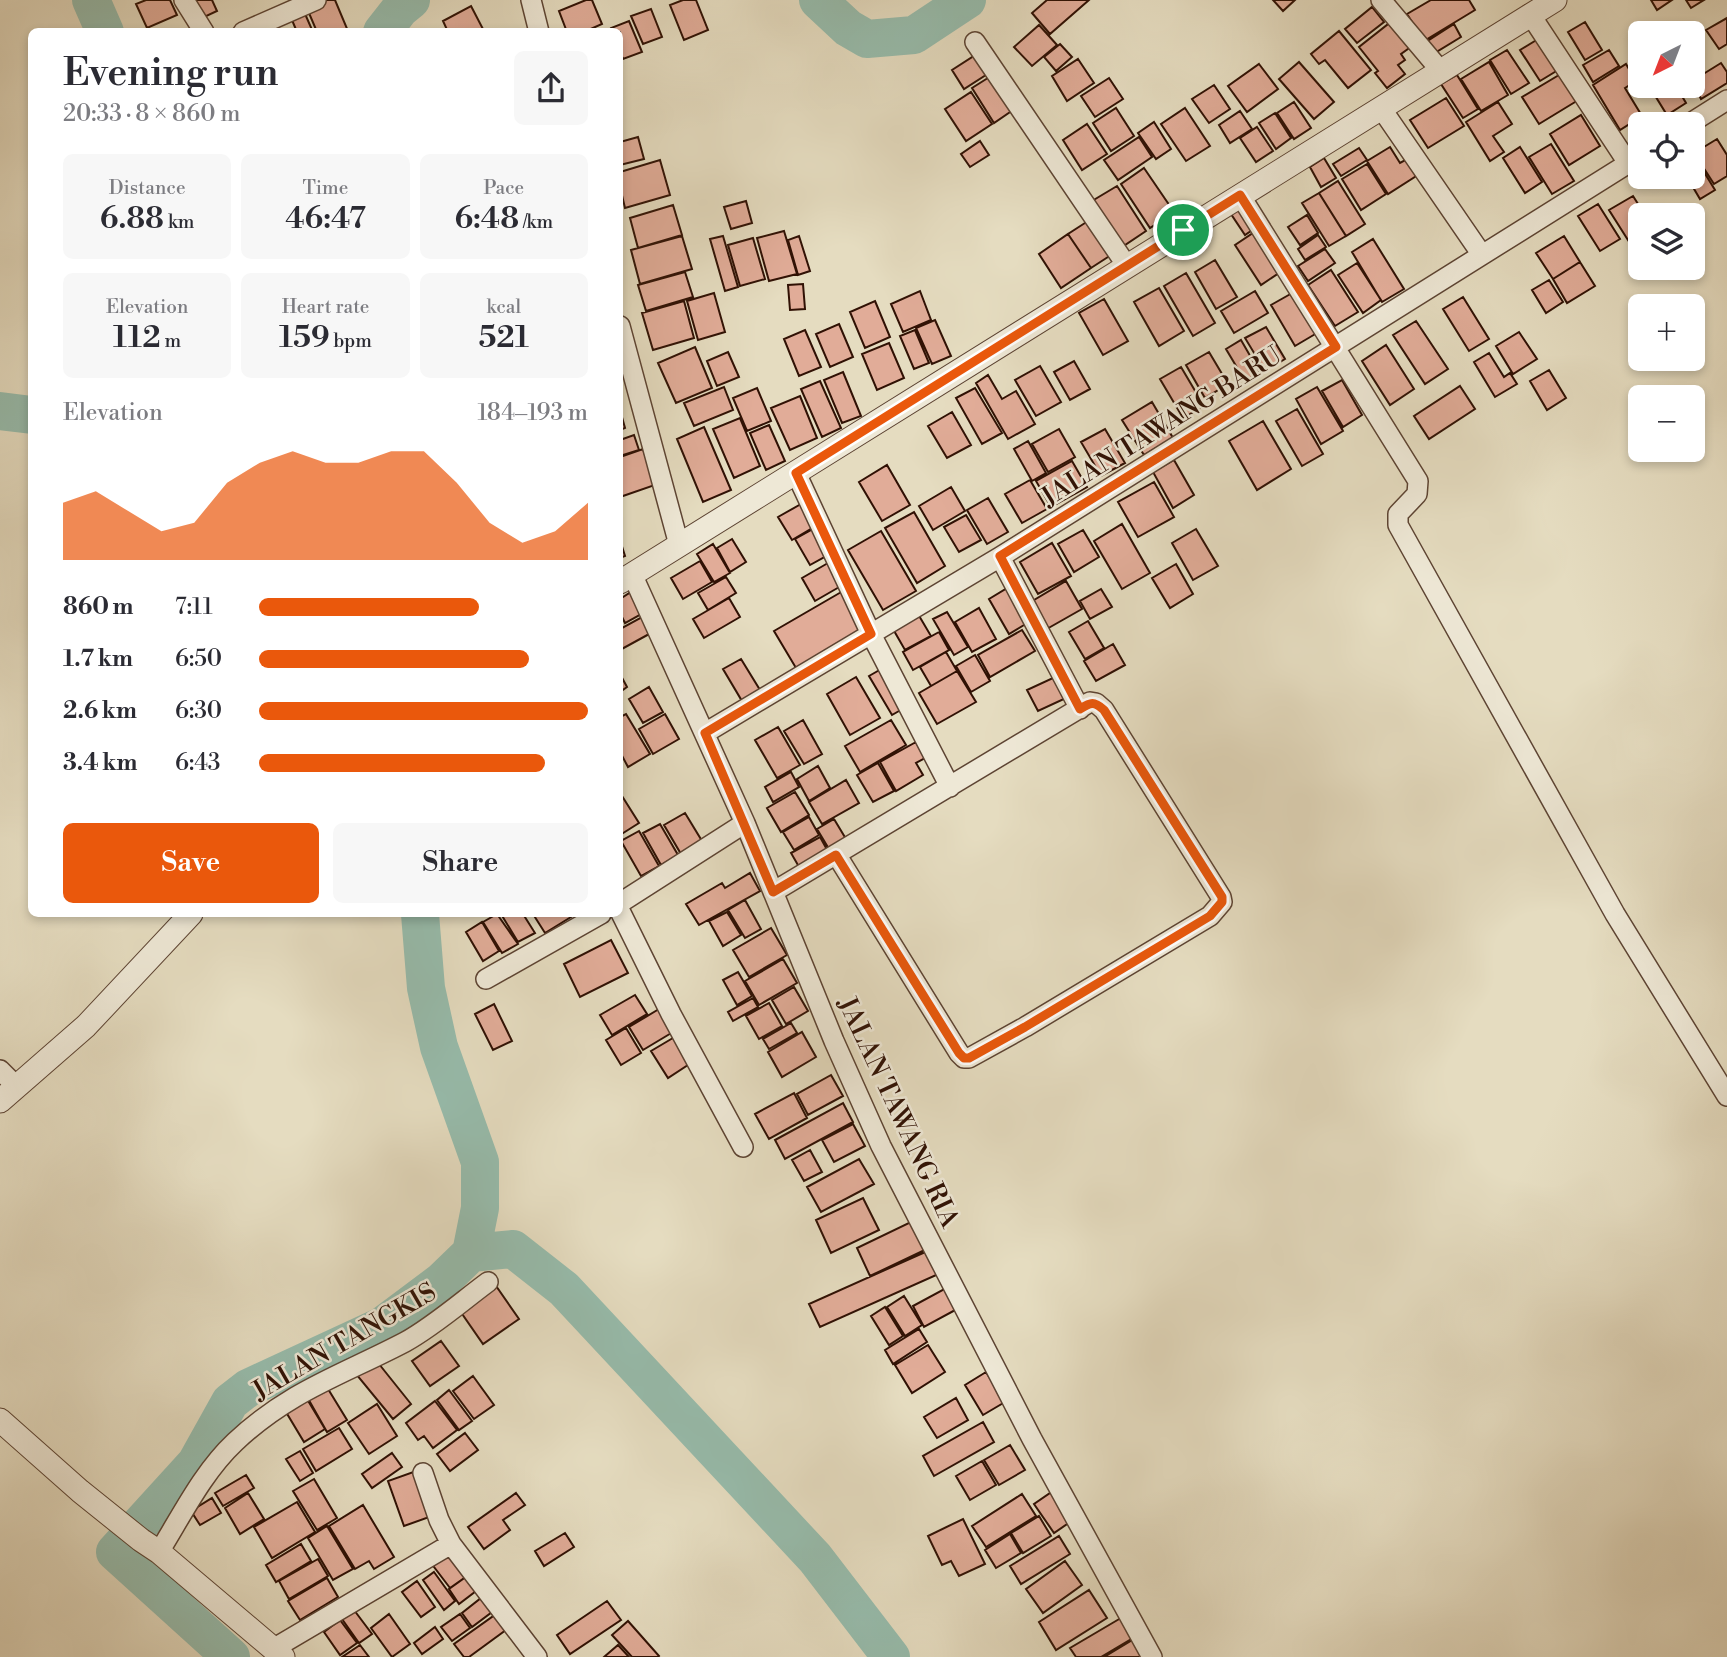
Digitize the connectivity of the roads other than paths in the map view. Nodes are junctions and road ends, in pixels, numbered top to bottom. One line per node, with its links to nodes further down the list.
1 (184, 0): 7 (street)
2 (316, 0): 8 (street)
3 (531, 0): 9 (street)
4 (1381, 0): 11 (street)
5 (1555, 0): 6 (street)
6 (1530, 15): 11 (street); 15 (street)
7 (202, 28)
8 (252, 28)
9 (538, 28)
10 (975, 42): 19 (street)
11 (1440, 70): 13 (street)
12 (1727, 100): 14 (street)
13 (1381, 108): 17 (street); 18 (street)
14 (1705, 114)
15 (1628, 151)
16 (1628, 163): 18 (street, JALAN TAWANG BARU)
17 (1240, 195): 19 (street); 21 (street)
18 (1482, 255): 21 (street, JALAN TAWANG BARU)
19 (1127, 266): 22 (street)
20 (623, 337): 23 (street)
21 (1336, 347): 24 (street, JALAN TAWANG BARU); 40 (street)
22 (796, 473): 23 (street); 26 (street)
23 (679, 545): 25 (street)
24 (1000, 556): 26 (street, JALAN TAWANG BARU); 27 (street)
25 (626, 578): 28 (street, JALAN TAWANG RIA)
26 (871, 634): 28 (street, JALAN TAWANG BARU); 29 (street)
27 (1080, 709): 29 (street); 31 (street)
28 (705, 733): 30 (street, JALAN TAWANG RIA)
29 (950, 787): 31 (street)
30 (745, 824): 32 (street, JALAN TAWANG RIA); 33 (street)
31 (836, 855): 32 (street)
32 (773, 892): 49 (street, JALAN TAWANG RIA)
33 (623, 901)
34 (188, 917): 39 (street)
35 (596, 917): 37 (street)
36 (623, 917): 41 (street)
37 (486, 979)
38 (0, 1070): 39 (street)
39 (8, 1094)
40 (1727, 1096)
41 (743, 1147)
42 (488, 1282): 46 (street, JALAN TANGKIS)
43 (0, 1420): 46 (street)
44 (423, 1473): 45 (street)
45 (451, 1545): 47 (street); 48 (street)
46 (150, 1546): 47 (street)
47 (278, 1653)
48 (537, 1657)
49 (1152, 1657)

